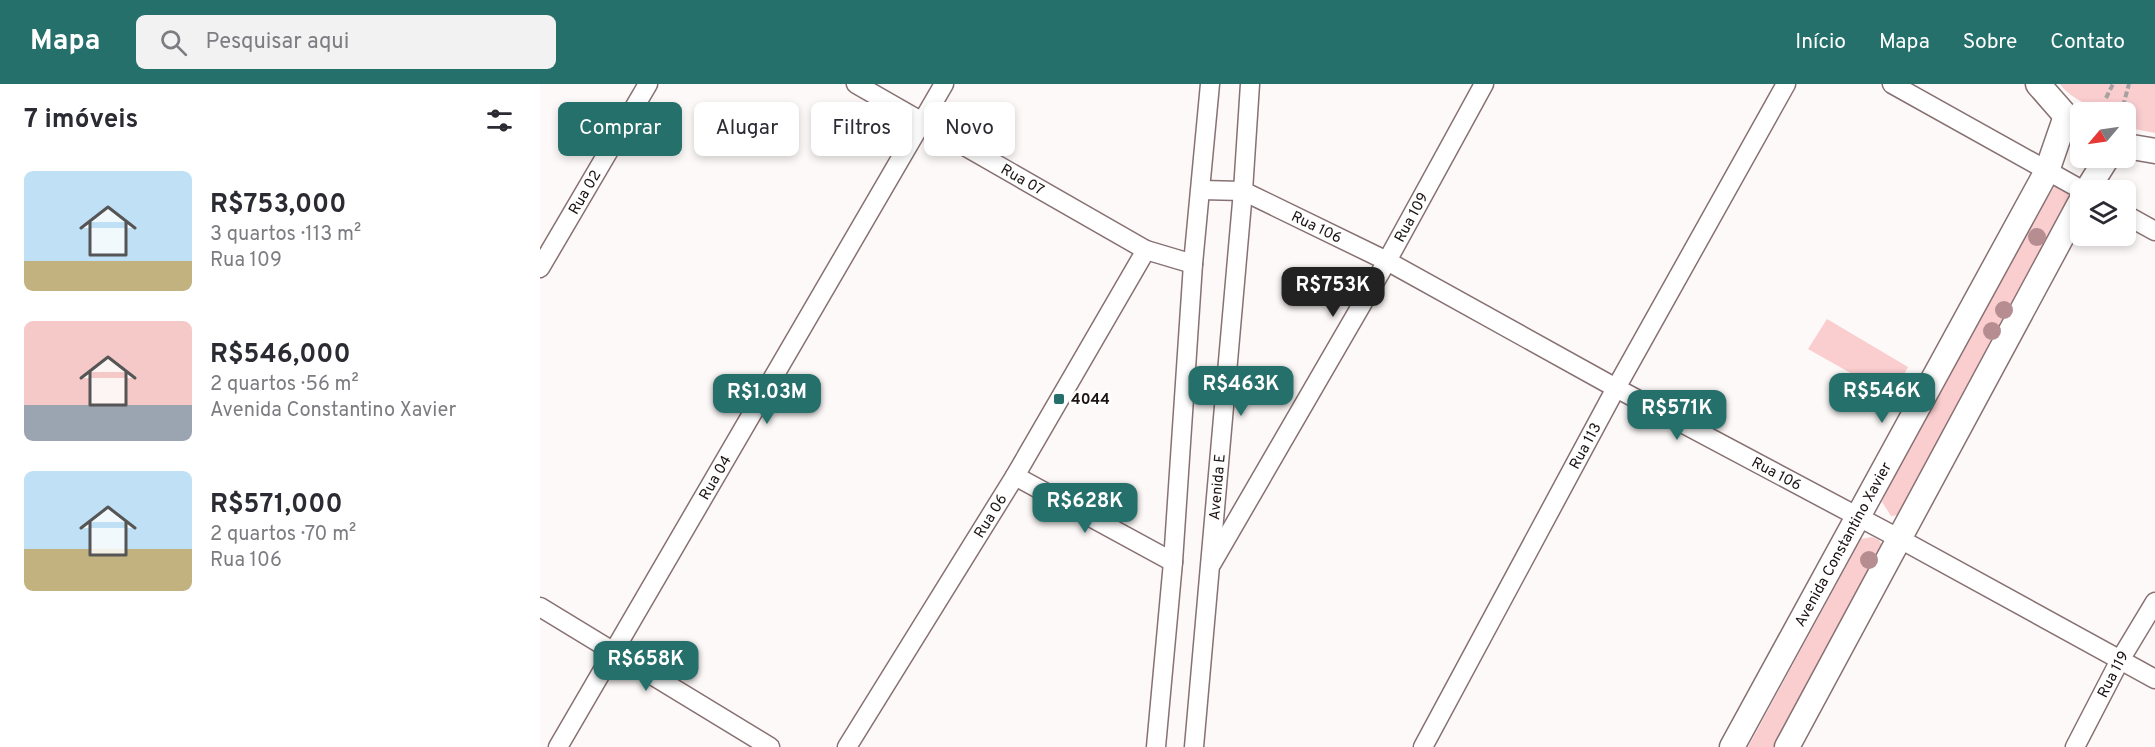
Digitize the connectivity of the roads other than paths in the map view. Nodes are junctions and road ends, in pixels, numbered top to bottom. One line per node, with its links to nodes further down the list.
1 (648, 84): 25 (street, Rua 02)
2 (856, 84): 11 (street, Rua 07)
3 (944, 84): 11 (street, Rua 04)
4 (1210, 84): 17 (street)
5 (1250, 84): 18 (street, Avenida E)
6 (1484, 84): 23 (street, Rua 109)
7 (1786, 84): 26 (street, Rua 113)
8 (1892, 84): 15 (street)
9 (2038, 84): 10 (street)
10 (2070, 118)
11 (921, 122): 22 (street, Rua 07); 34 (street, Rua 04)
12 (2070, 127): 15 (street, Avenida Constantino Xavier)
13 (2136, 148): 14 (street)
14 (2155, 151)
15 (2046, 171): 16 (street); 28 (street, Avenida Constantino Xavier)
16 (2070, 184)
17 (1201, 190): 18 (street, Rua 106); 24 (street)
18 (1243, 191): 23 (street, Rua 106); 31 (street, Avenida E)
19 (2136, 221): 21 (street)
20 (2070, 222): 29 (street)
21 (2155, 231)
22 (1146, 250): 24 (street, Rua 07); 27 (street, Rua 06)
23 (1387, 261): 26 (street, Rua 106); 31 (street, Rua 109)
24 (1193, 264): 30 (street)
25 (540, 268)
26 (1616, 388): 28 (street, Rua 106); 43 (street, Rua 113)
27 (1015, 476): 30 (street); 40 (street, Rua 06)
28 (1855, 517): 29 (street, Rua 106); 44 (street, Avenida Constantino Xavier)
29 (1900, 539): 35 (street, Rua 106); 45 (street)
30 (1173, 562): 37 (street)
31 (1210, 567): 42 (street, Avenida E)
32 (2155, 602): 35 (street, Rua 119)
33 (540, 606): 34 (street)
34 (615, 651): 38 (street, Rua 04); 39 (street)
35 (2120, 660): 36 (street, Rua 106); 46 (street, Rua 119)
36 (2155, 679)
37 (1156, 739): 41 (street)
38 (558, 747)
39 (770, 747)
40 (846, 747)
41 (1147, 747)
42 (1194, 747)
43 (1423, 747)
44 (1732, 747)
45 (1787, 747)
46 (2075, 747)

